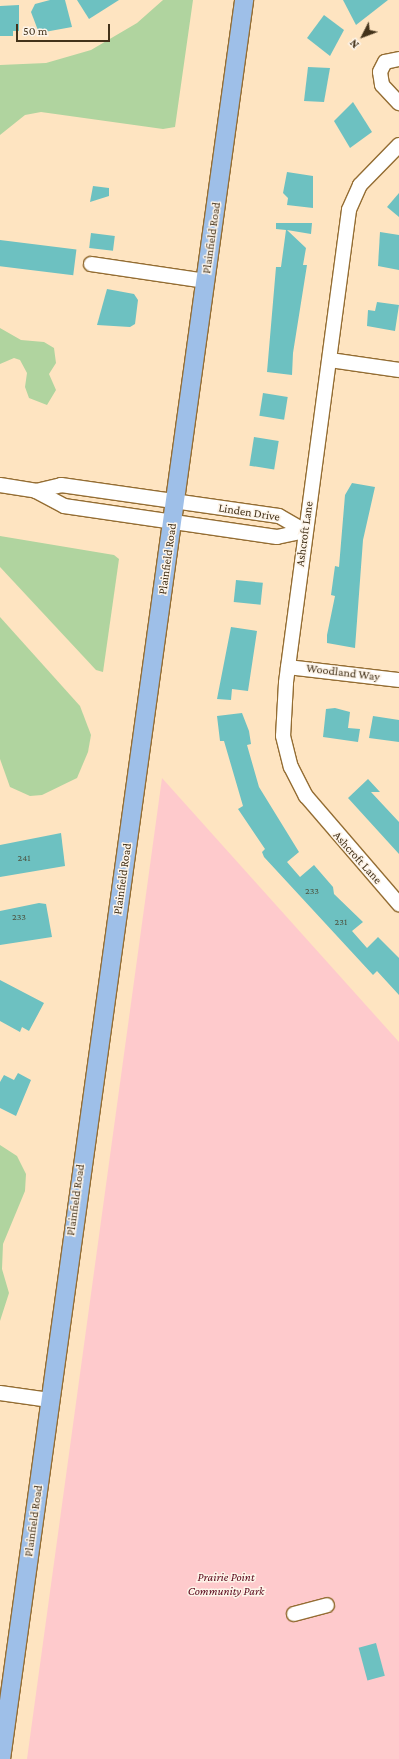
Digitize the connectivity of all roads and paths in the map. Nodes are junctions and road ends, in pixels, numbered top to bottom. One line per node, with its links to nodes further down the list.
1 (244, 0): 6 (main road, Plainfield Road)
2 (399, 59): 3 (street)
3 (399, 103)
4 (399, 145): 7 (street, Ashcroft Lane)
5 (91, 264): 6 (street)
6 (206, 281): 11 (main road, Plainfield Road)
7 (330, 360): 8 (street); 13 (street, Ashcroft Lane)
8 (399, 370)
9 (0, 485): 10 (street, Linden Drive)
10 (36, 491): 11 (street, Linden Drive); 12 (street, Linden Drive)
11 (175, 503): 12 (main road, Plainfield Road); 13 (street, Linden Drive)
12 (173, 521): 13 (street, Linden Drive); 18 (main road, Plainfield Road)
13 (305, 532): 14 (street, Ashcroft Lane)
14 (288, 667): 15 (street, Woodland Way); 16 (street, Ashcroft Lane)
15 (399, 680)
16 (399, 904)
17 (0, 1393): 18 (street)
18 (50, 1400): 21 (main road, Plainfield Road)
19 (327, 1605): 20 (street)
20 (294, 1614)
21 (1, 1759)

